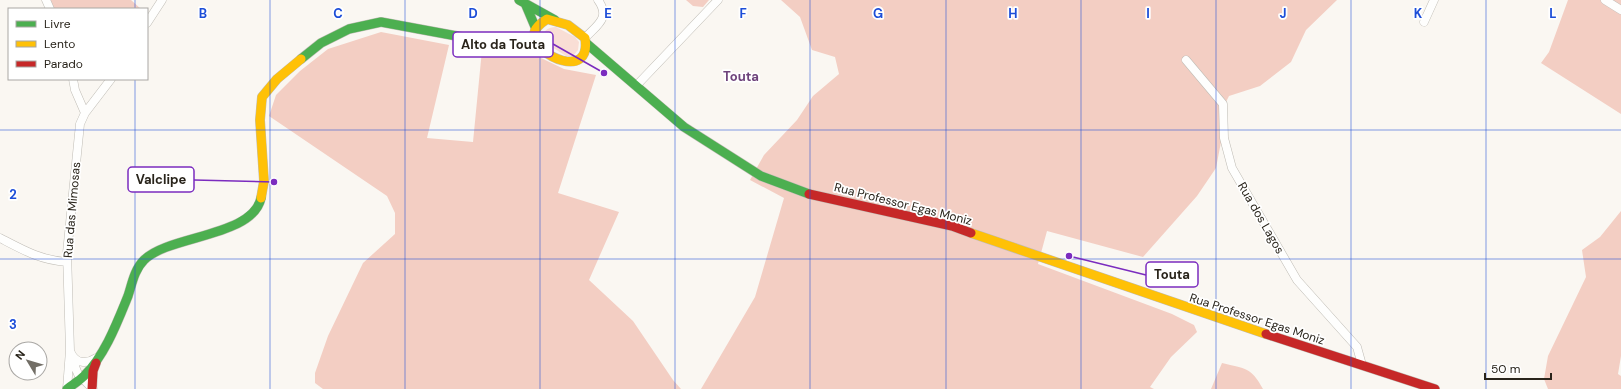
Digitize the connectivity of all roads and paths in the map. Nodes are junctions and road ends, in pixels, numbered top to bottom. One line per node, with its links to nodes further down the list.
1 (162, 0): 9 (street)
2 (598, 0): 12 (street)
3 (718, 0): 19 (street)
4 (1434, 0): 10 (street)
5 (1605, 0): 7 (street)
6 (522, 2): 8 (main road); 11 (main road)
7 (1621, 10)
8 (555, 20): 11 (main road); 12 (main road)
9 (148, 21)
10 (1424, 22)
11 (535, 31): 13 (main road); 14 (main road)
12 (586, 40): 15 (main road); 19 (main road, Rua Professor Egas Moniz)
13 (494, 43): 14 (main road); 24 (main road)
14 (539, 48): 15 (main road)
15 (580, 59): 19 (main road, Rua Professor Egas Moniz)
16 (1186, 60): 25 (street, Rua dos Lagos)
17 (73, 80): 20 (street)
18 (111, 80): 20 (street, Rua das Mimosas)
19 (636, 86): 25 (main road, Rua Professor Egas Moniz)
20 (85, 113): 22 (street, Rua das Mimosas)
21 (0, 238): 22 (street)
22 (67, 262): 23 (street, Rua das Mimosas)
23 (70, 350): 24 (street); 26 (street, Rua das Mimosas); 26 (street, Rua das Mimosas)
24 (99, 356): 26 (main road); 26 (main road)
25 (1362, 365): 27 (main road, Rua Professor Egas Moniz)
26 (84, 387)
27 (1435, 389)

